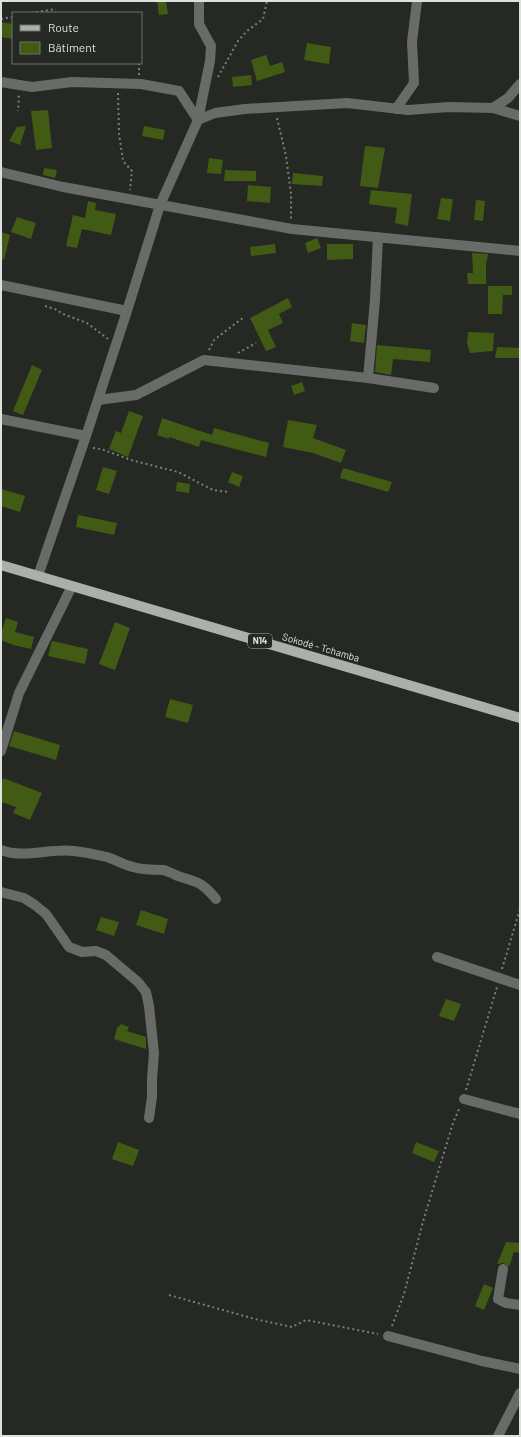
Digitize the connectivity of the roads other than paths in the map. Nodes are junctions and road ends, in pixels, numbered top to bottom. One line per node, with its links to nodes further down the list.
1 (199, 1): 8 (street)
2 (417, 1): 6 (street)
3 (1, 82): 8 (street)
4 (520, 84): 5 (street)
5 (493, 108): 6 (street); 7 (street)
6 (396, 109): 8 (street)
7 (520, 116)
8 (198, 120): 10 (street)
9 (1, 172): 10 (street)
10 (160, 205): 11 (street); 14 (street)
11 (378, 237): 12 (street); 15 (street)
12 (520, 251)
13 (1, 285): 14 (street)
14 (127, 310): 17 (street)
15 (368, 378): 16 (street); 17 (street)
16 (434, 388)
17 (98, 400): 19 (street)
18 (1, 419): 19 (street)
19 (86, 436): 21 (street)
20 (1, 565): 21 (main road, Sokodé - Tchamba / N14)
21 (38, 576): 22 (main road, Sokodé - Tchamba / N14)
22 (72, 586): 23 (main road, Sokodé - Tchamba / N14); 24 (street)
23 (520, 718)
24 (1, 752)
25 (1, 850): 27 (street)
26 (1, 892): 32 (street)
27 (216, 899)
28 (437, 957): 29 (street)
29 (520, 985)
30 (464, 1099): 31 (street)
31 (520, 1114)
32 (149, 1118)
33 (503, 1269): 34 (street)
34 (520, 1305)
35 (388, 1336): 36 (street)
36 (520, 1369)
37 (520, 1393): 38 (street)
38 (498, 1436)

